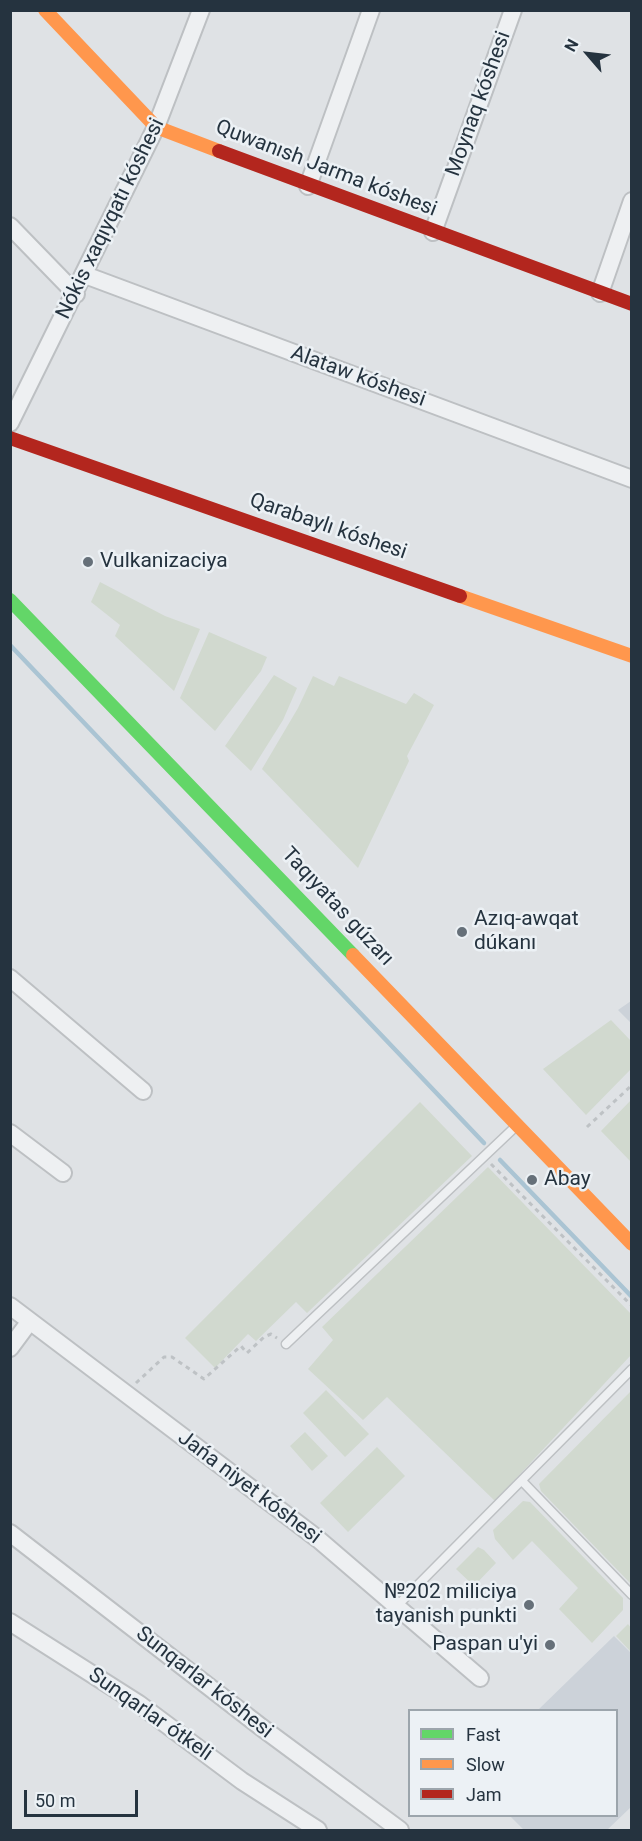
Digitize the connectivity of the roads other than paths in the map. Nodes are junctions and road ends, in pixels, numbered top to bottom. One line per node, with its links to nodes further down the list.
1 (45, 10): 5 (main road, Quwanısh Jarma kóshesi)
2 (201, 10): 5 (street, Nókis xaqıyqatı kóshesi)
3 (371, 10): 6 (street)
4 (513, 10): 9 (street, Moynaq kóshesi)
5 (156, 127): 6 (main road, Quwanısh Jarma kóshesi); 10 (street, Nókis xaqıyqatı kóshesi)
6 (308, 186): 9 (main road, Quwanısh Jarma kóshesi)
7 (632, 201): 11 (street)
8 (10, 226): 12 (street)
9 (433, 232): 11 (main road, Quwanısh Jarma kóshesi)
10 (85, 275): 12 (street, Nókis xaqıyqatı kóshesi); 16 (street, Alataw kóshesi)
11 (600, 293): 13 (main road, Quwanısh Jarma kóshesi)
12 (76, 294): 14 (street, Nókis xaqıyqatı kóshesi)
13 (632, 304)
14 (10, 423)
15 (10, 438): 18 (main road, Qarabaylı kóshesi)
16 (632, 479)
17 (10, 600): 21 (main road, Taqıyatas gúzarı)
18 (632, 656)
19 (10, 978): 20 (street)
20 (143, 1091)
21 (517, 1125): 24 (main road, Taqıyatas gúzarı); 27 (lane)
22 (10, 1133): 23 (street)
23 (63, 1173)
24 (632, 1244)
25 (10, 1306): 26 (street, Jańa niyet kóshesi)
26 (30, 1321): 28 (street); 33 (street, Jańa niyet kóshesi)
27 (286, 1344)
28 (10, 1348)
29 (632, 1369): 30 (lane)
30 (522, 1481): 32 (lane); 33 (lane)
31 (10, 1533): 37 (street, Sunqarlar kóshesi)
32 (632, 1595)
33 (396, 1607): 35 (street, Jańa niyet kóshesi)
34 (10, 1622): 36 (street, Sunqarlar ótkeli)
35 (480, 1678)
36 (318, 1830)
37 (400, 1830)

